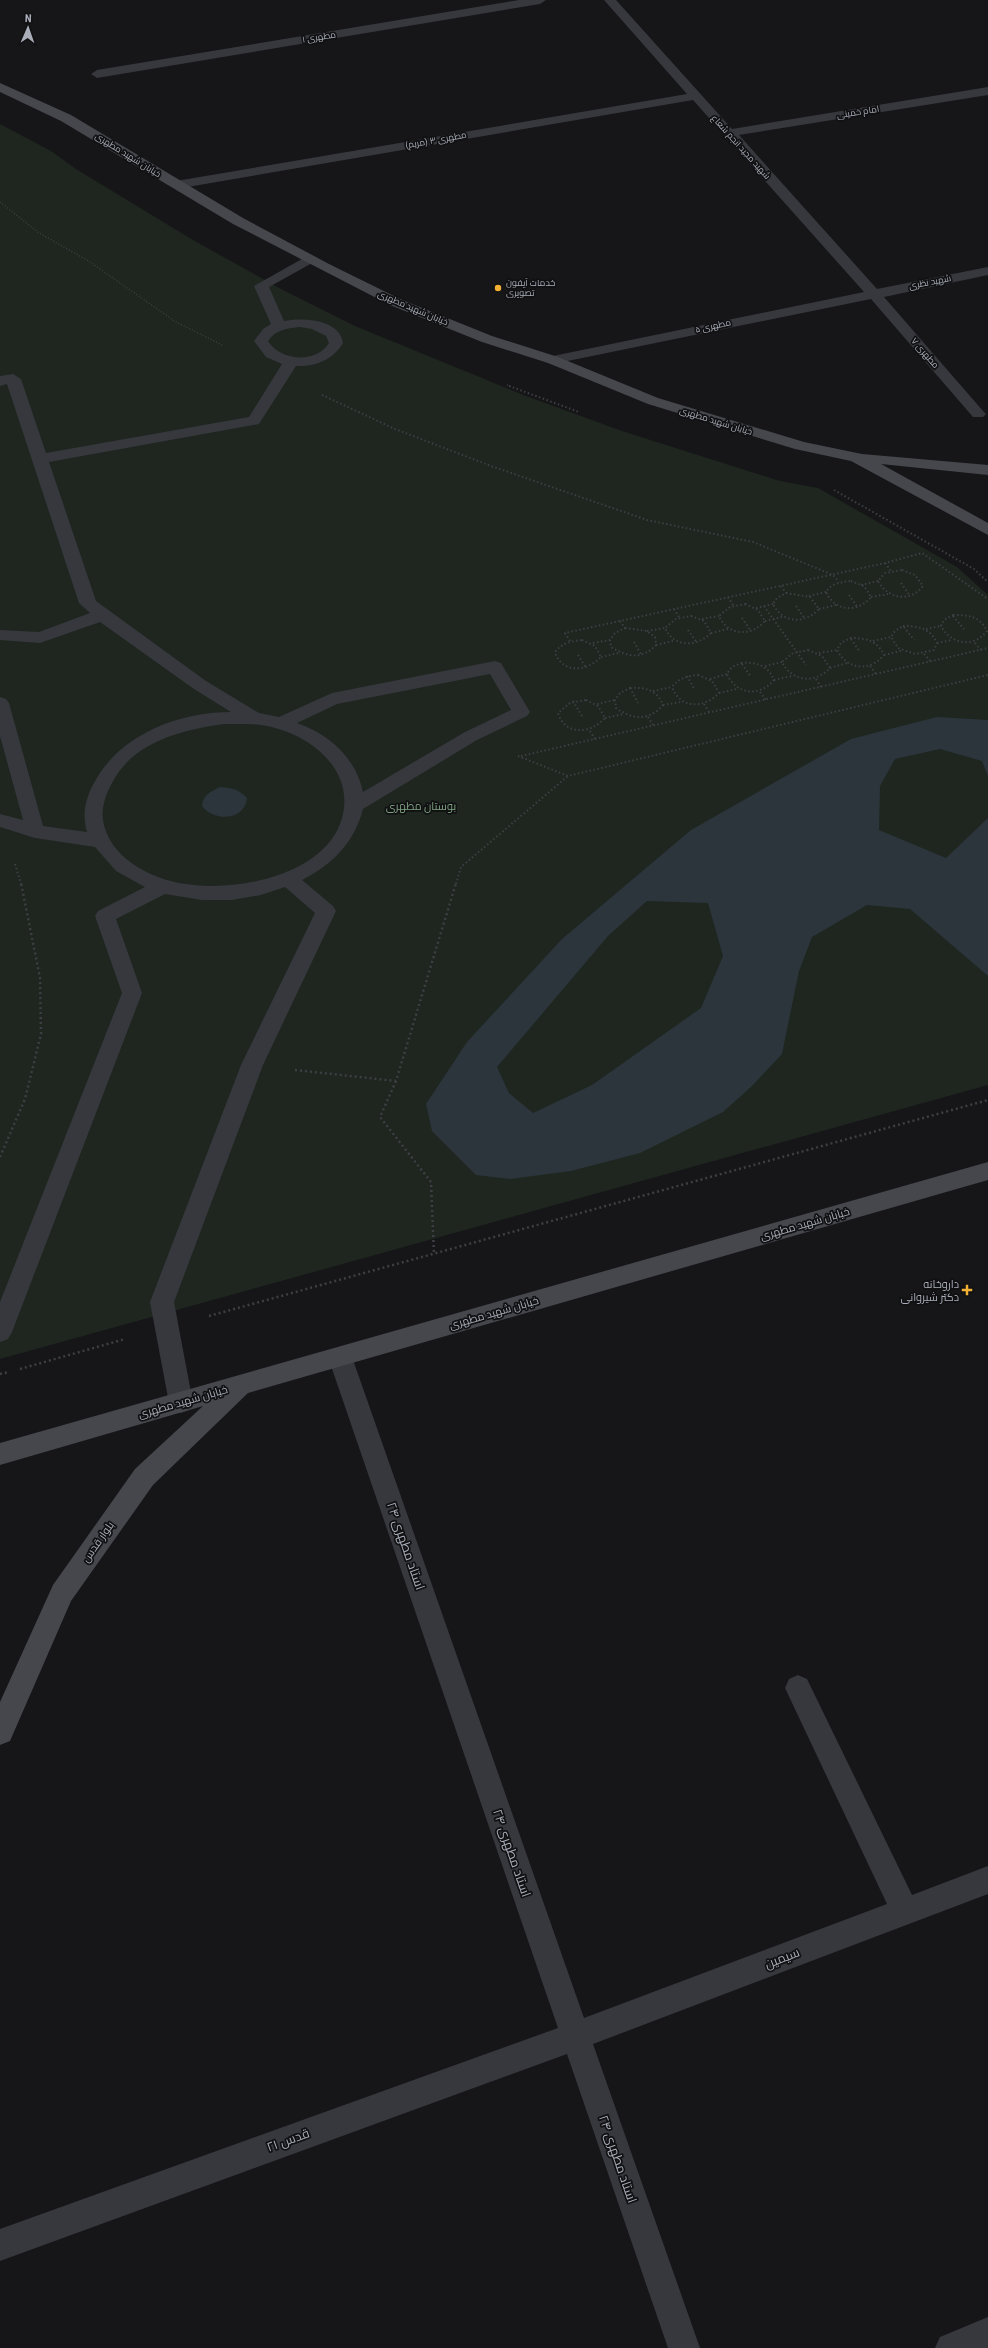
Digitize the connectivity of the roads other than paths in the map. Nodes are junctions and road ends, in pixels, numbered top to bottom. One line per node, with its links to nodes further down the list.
1 (540, 0): 3 (street, مطهری ۱)
2 (610, 0): 7 (street, شهید مجید انجم شعاع)
3 (97, 74)
4 (0, 77): 8 (main road)
5 (0, 87): 8 (main road, خیابان شهید مطهری)
6 (988, 91): 9 (street, امام خمینی)
7 (696, 96): 9 (street, شهید مجید انجم شعاع); 10 (street, مطهری ۳ (مریم))
8 (25, 97): 10 (main road, خیابان شهید مطهری)
9 (729, 133): 13 (street, شهید مجید انجم شعاع)
10 (176, 185): 11 (main road, خیابان شهید مطهری)
11 (309, 259): 14 (street); 16 (main road, خیابان شهید مطهری)
12 (988, 271): 13 (street, شهید نظری)
13 (873, 293): 16 (street, مطهری ۵); 18 (street, مطهری ۷)
14 (279, 326): 15 (street); 15 (street)
15 (292, 360): 20 (street)
16 (553, 360): 19 (main road, خیابان شهید مطهری)
17 (0, 381): 20 (street)
18 (978, 414)
19 (856, 458): 21 (main road, خیابان شهید مطهری); 22 (main road, خیابان شهید مطهری)
20 (39, 459): 23 (street)
21 (988, 470)
22 (988, 530)
23 (102, 615): 24 (street); 26 (street)
24 (0, 635)
25 (0, 703): 30 (street)
26 (254, 718): 27 (street); 31 (street)
27 (282, 724): 28 (street); 28 (street)
28 (354, 805): 32 (street)
29 (1, 820): 30 (street)
30 (35, 831): 31 (street)
31 (100, 841): 33 (street)
32 (288, 879): 33 (street); 38 (street)
33 (162, 887): 35 (street)
34 (988, 1171): 36 (main road, خیابان شهید مطهری)
35 (0, 1332)
36 (340, 1357): 37 (main road, خیابان شهید مطهری); 44 (street, استاد مطهری ۲۴)
37 (242, 1385): 38 (main road, خیابان شهید مطهری); 41 (main road, بلوار قدس)
38 (181, 1403): 39 (main road, خیابان شهید مطهری)
39 (0, 1454)
40 (798, 1688): 43 (street)
41 (0, 1732)
42 (988, 1880): 43 (street, سیمین)
43 (906, 1912): 44 (street, سیمین)
44 (576, 2036): 45 (street, قدس ۲۱); 47 (street, استاد مطهری ۲۴)
45 (0, 2245)
46 (988, 2333): 48 (street)
47 (684, 2348)
48 (951, 2348)

